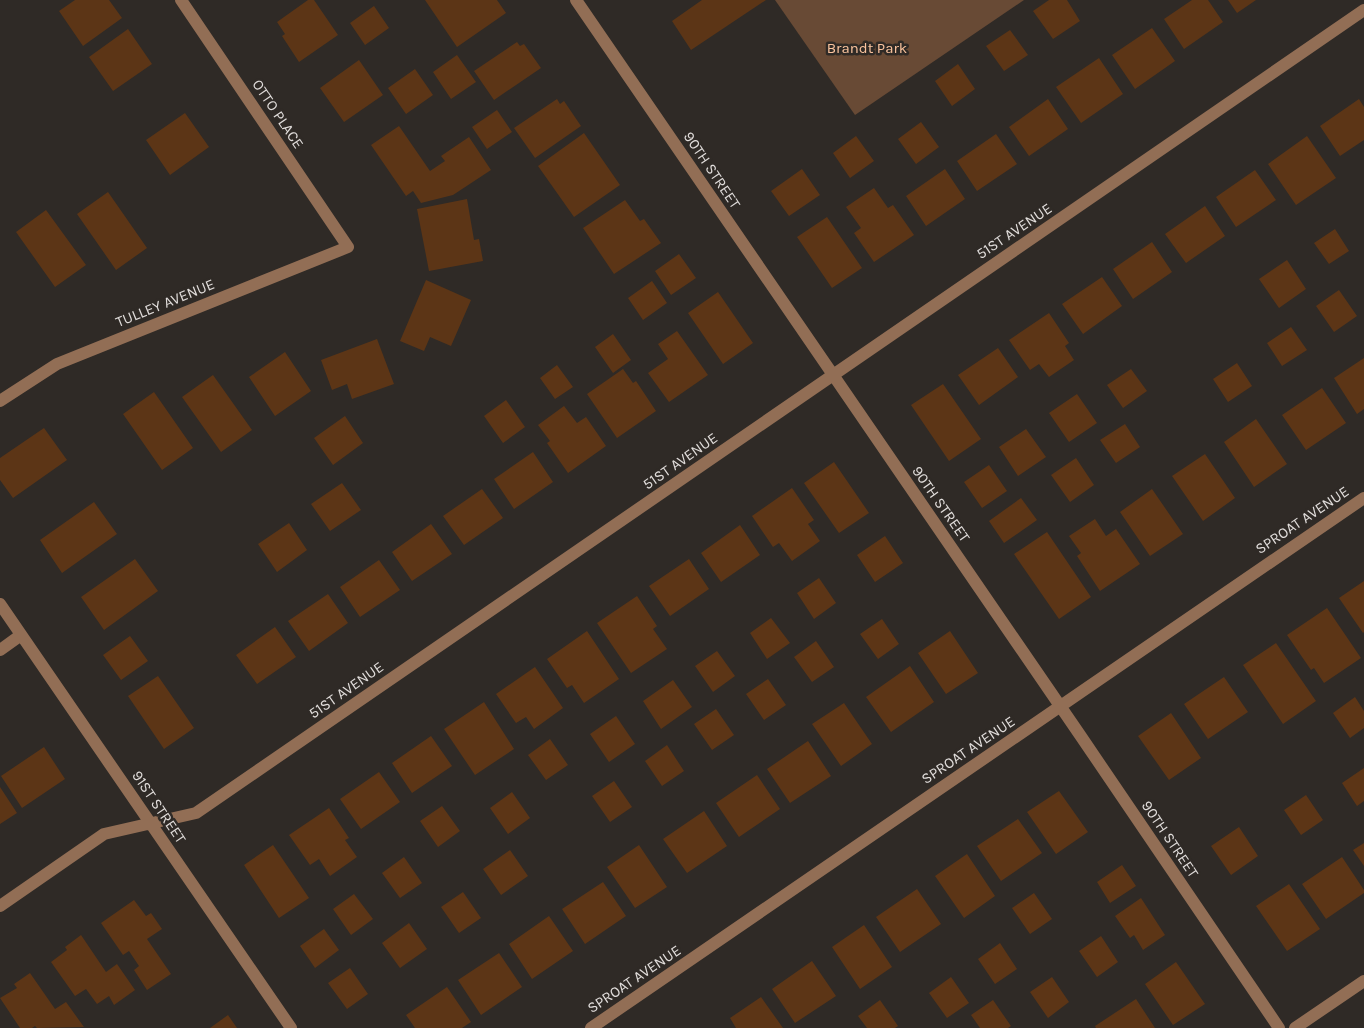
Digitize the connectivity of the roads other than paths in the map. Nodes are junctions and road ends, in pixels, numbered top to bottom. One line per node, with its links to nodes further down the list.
1 (181, 0): 4 (street, OTTO PLACE)
2 (576, 0): 5 (street, 90TH STREET)
3 (1364, 10): 5 (street, 51ST AVENUE)
4 (348, 247): 6 (street, TULLEY AVENUE)
5 (833, 375): 11 (street, 90TH STREET); 12 (street, 51ST AVENUE)
6 (0, 400)
7 (1364, 498): 11 (street, SPROAT AVENUE)
8 (0, 604): 9 (street, 91ST STREET)
9 (22, 635): 10 (street); 12 (street, 91ST STREET)
10 (0, 650)
11 (1060, 706): 16 (street, SPROAT AVENUE); 17 (street, 90TH STREET)
12 (150, 824): 13 (street, 51ST AVENUE); 15 (street, 91ST STREET)
13 (0, 906)
14 (1364, 981): 18 (street)
15 (291, 1028)
16 (591, 1028)
17 (1279, 1028)
18 (1295, 1028)

